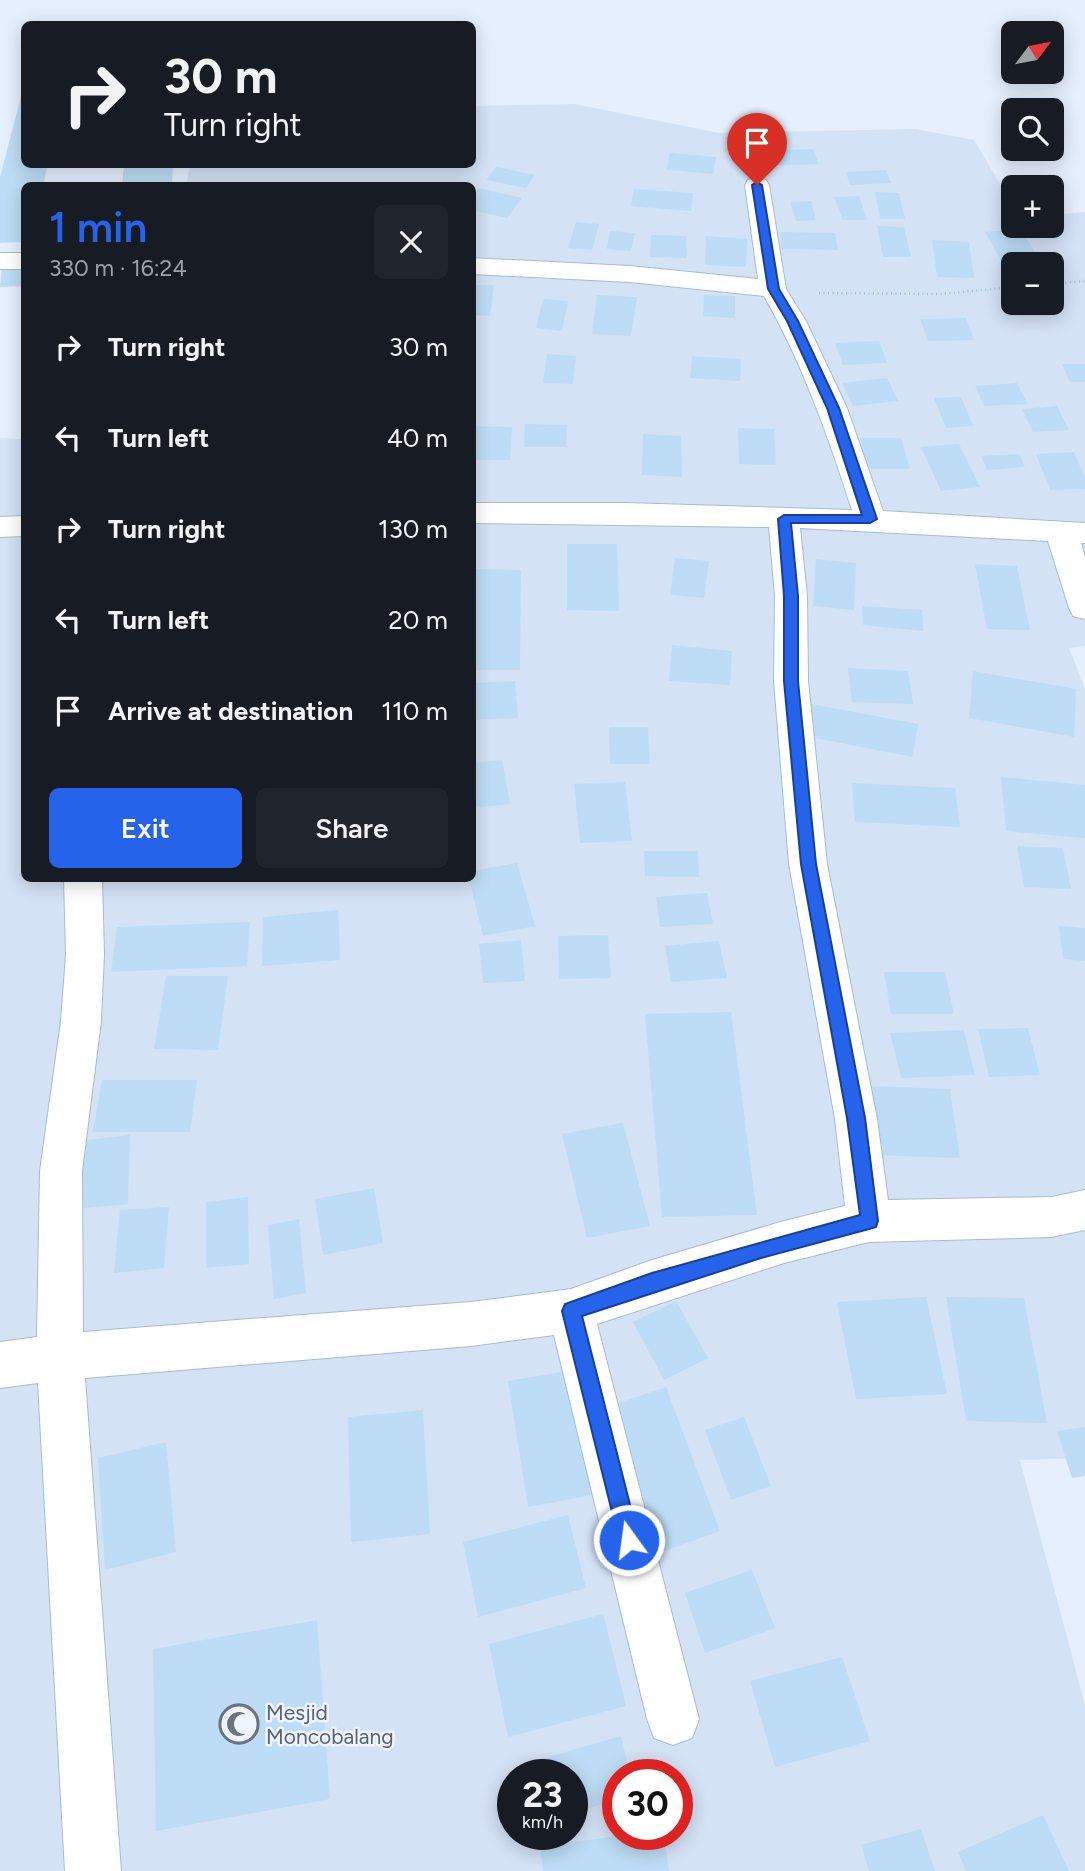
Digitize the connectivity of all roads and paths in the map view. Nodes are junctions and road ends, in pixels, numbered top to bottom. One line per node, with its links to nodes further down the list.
1 (757, 185): 8 (street)
2 (0, 261): 3 (street)
3 (21, 261)
4 (476, 266): 8 (street)
5 (1085, 281): 6 (path)
6 (1064, 283)
7 (1001, 288): 8 (path)
8 (773, 289): 11 (street)
9 (476, 513): 10 (street)
10 (784, 519): 11 (street); 18 (street)
11 (870, 519): 14 (street)
12 (21, 526): 13 (street)
13 (0, 527)
14 (1073, 532): 15 (street)
15 (1085, 608)
16 (83, 882): 20 (street)
17 (1085, 1210): 18 (street)
18 (869, 1221): 19 (street)
19 (572, 1311): 20 (street); 22 (street)
20 (60, 1357): 21 (street); 23 (street)
21 (0, 1365)
22 (673, 1719)
23 (93, 1871)

